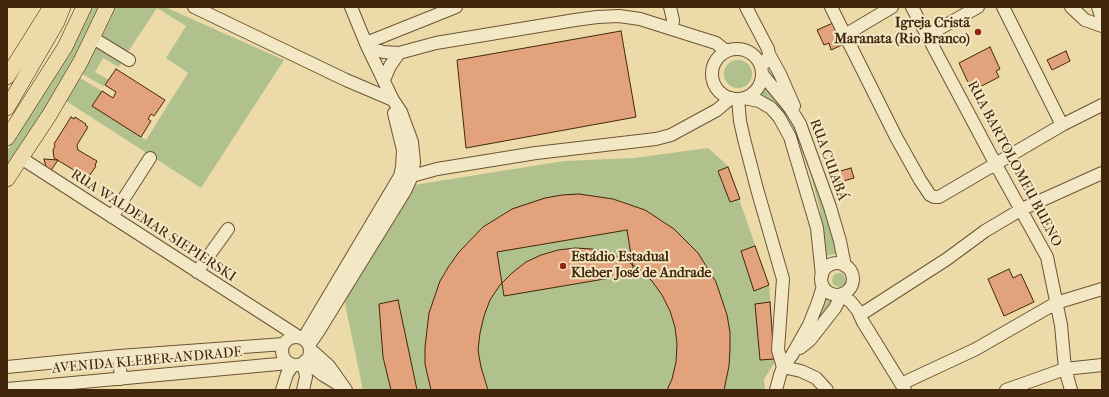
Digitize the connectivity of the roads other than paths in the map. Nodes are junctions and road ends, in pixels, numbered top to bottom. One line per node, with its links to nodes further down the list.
1 (51, 7): 28 (main road)
2 (64, 7): 33 (main road)
3 (84, 7): 36 (main road)
4 (107, 7): 22 (main road)
5 (351, 7): 23 (street)
6 (456, 7): 23 (street)
7 (670, 7): 19 (street)
8 (746, 7): 27 (street)
9 (831, 7): 20 (street)
10 (892, 7): 20 (street)
11 (912, 7): 21 (street, RUA BARTOLOMEU BUENO)
12 (978, 7): 21 (street)
13 (1003, 7): 35 (street)
14 (1071, 7): 18 (street)
15 (1098, 7): 17 (street)
16 (202, 8): 31 (street)
17 (1102, 19)
18 (1102, 26)
19 (672, 29): 24 (street); 25 (street)
20 (845, 35): 39 (street)
21 (928, 35): 39 (street, RUA BARTOLOMEU BUENO)
22 (93, 38): 26 (street); 37 (main road)
23 (367, 45): 25 (street); 29 (street)
24 (726, 51): 27 (street); 30 (street)
25 (399, 53): 29 (street)
26 (129, 60)
27 (763, 64): 30 (street); 34 (street, RUA CUIABÁ); 34 (street)
28 (7, 77)
29 (384, 80): 31 (street)
30 (738, 99): 41 (street); 48 (street, RUA CUIABÁ); 62 (street)
31 (393, 100): 41 (street); 55 (street)
32 (1102, 105): 35 (street)
33 (7, 108)
34 (800, 124): 46 (street, RUA CUIABÁ)
35 (1062, 125): 39 (street)
36 (7, 138)
37 (21, 158): 42 (main road); 44 (street, RUA WALDEMAR SIEPIERSKI)
38 (150, 158): 44 (street)
39 (995, 163): 43 (street, RUA BARTOLOMEU BUENO)
40 (1102, 173): 43 (street)
41 (412, 176): 55 (street)
42 (7, 179)
43 (1022, 209): 52 (street, RUA BARTOLOMEU BUENO); 53 (street)
44 (112, 217): 47 (street, RUA WALDEMAR SIEPIERSKI)
45 (228, 229): 47 (street)
46 (845, 266): 48 (street); 49 (street)
47 (197, 272): 54 (street, RUA WALDEMAR SIEPIERSKI)
48 (822, 281): 51 (street); 57 (street)
49 (852, 283): 51 (street); 53 (street)
50 (1102, 289): 52 (street)
51 (840, 295): 53 (street); 57 (street)
52 (1056, 303): 63 (street, RUA BARTOLOMEU BUENO); 65 (street)
53 (859, 313): 65 (street)
54 (269, 319): 55 (street, RUA WALDEMAR SIEPIERSKI); 56 (street, RUA WALDEMAR SIEPIERSKI)
55 (305, 343): 56 (street); 59 (street); 67 (street, RUA WALDEMAR SIEPIERSKI)
56 (284, 344): 58 (street, AVENIDA KLEBER ANDRADE); 59 (street)
57 (792, 355): 62 (street)
58 (119, 356): 61 (street, AVENIDA KLEBER ANDRADE); 64 (street)
59 (297, 363): 64 (street, AVENIDA KLEBER ANDRADE); 67 (street); 68 (street); 69 (street)
60 (1102, 365): 63 (street)
61 (7, 367)
62 (783, 367): 70 (street); 71 (street)
63 (1065, 369): 72 (street); 73 (street, RUA BARTOLOMEU BUENO)
64 (121, 379): 66 (street, AVENIDA KLEBER ANDRADE)
65 (903, 387)
66 (7, 389)
67 (346, 389)
68 (282, 390)
69 (303, 390)
70 (776, 390)
71 (827, 390)
72 (1006, 390)
73 (1071, 390)

